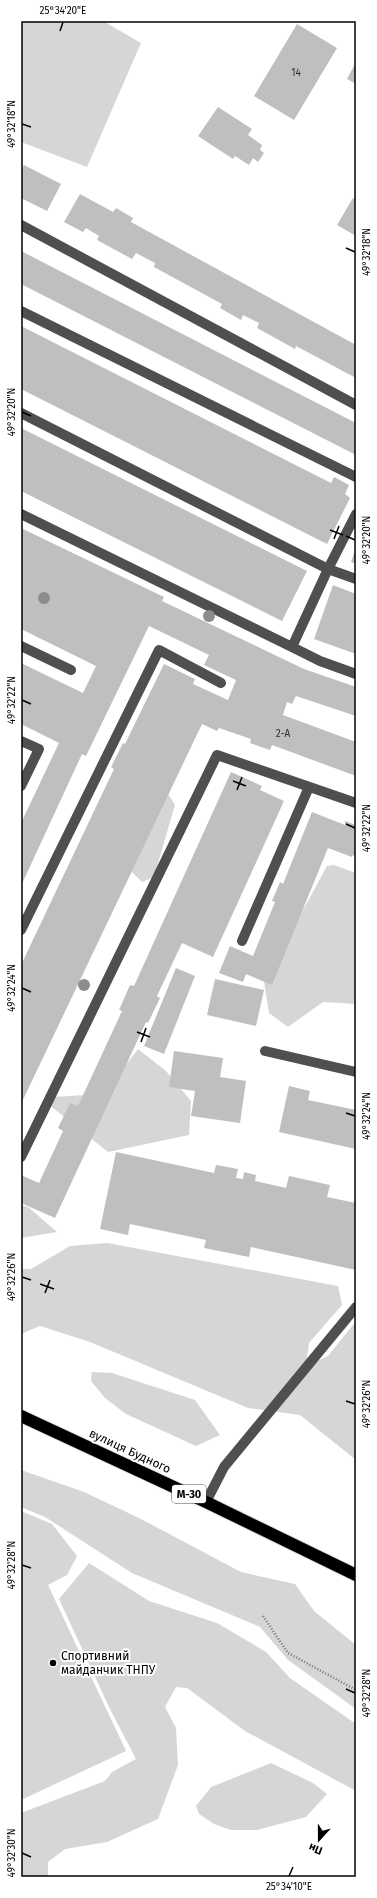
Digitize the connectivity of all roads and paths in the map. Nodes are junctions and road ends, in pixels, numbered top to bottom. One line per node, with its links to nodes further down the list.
1 (21, 225): 3 (lane)
2 (21, 311): 5 (lane)
3 (356, 405)
4 (21, 413): 8 (lane)
5 (356, 477)
6 (21, 514): 11 (lane)
7 (356, 514): 8 (lane)
8 (328, 570): 9 (lane); 11 (lane)
9 (356, 579)
10 (21, 646): 12 (lane)
11 (292, 647): 13 (lane)
12 (71, 670)
13 (356, 674)
14 (221, 683): 19 (lane)
15 (21, 741): 16 (lane)
16 (21, 786)
17 (309, 787): 18 (lane); 20 (lane); 23 (lane)
18 (356, 803)
19 (21, 930)
20 (242, 941)
21 (265, 1051): 22 (lane)
22 (356, 1072)
23 (21, 1156)
24 (356, 1307): 26 (lane)
25 (21, 1416): 26 (highway, вулиця Будного / М-30)
26 (206, 1502): 27 (highway, вулиця Будного / М-30)
27 (356, 1575)
28 (263, 1616): 29 (path)
29 (356, 1690)

